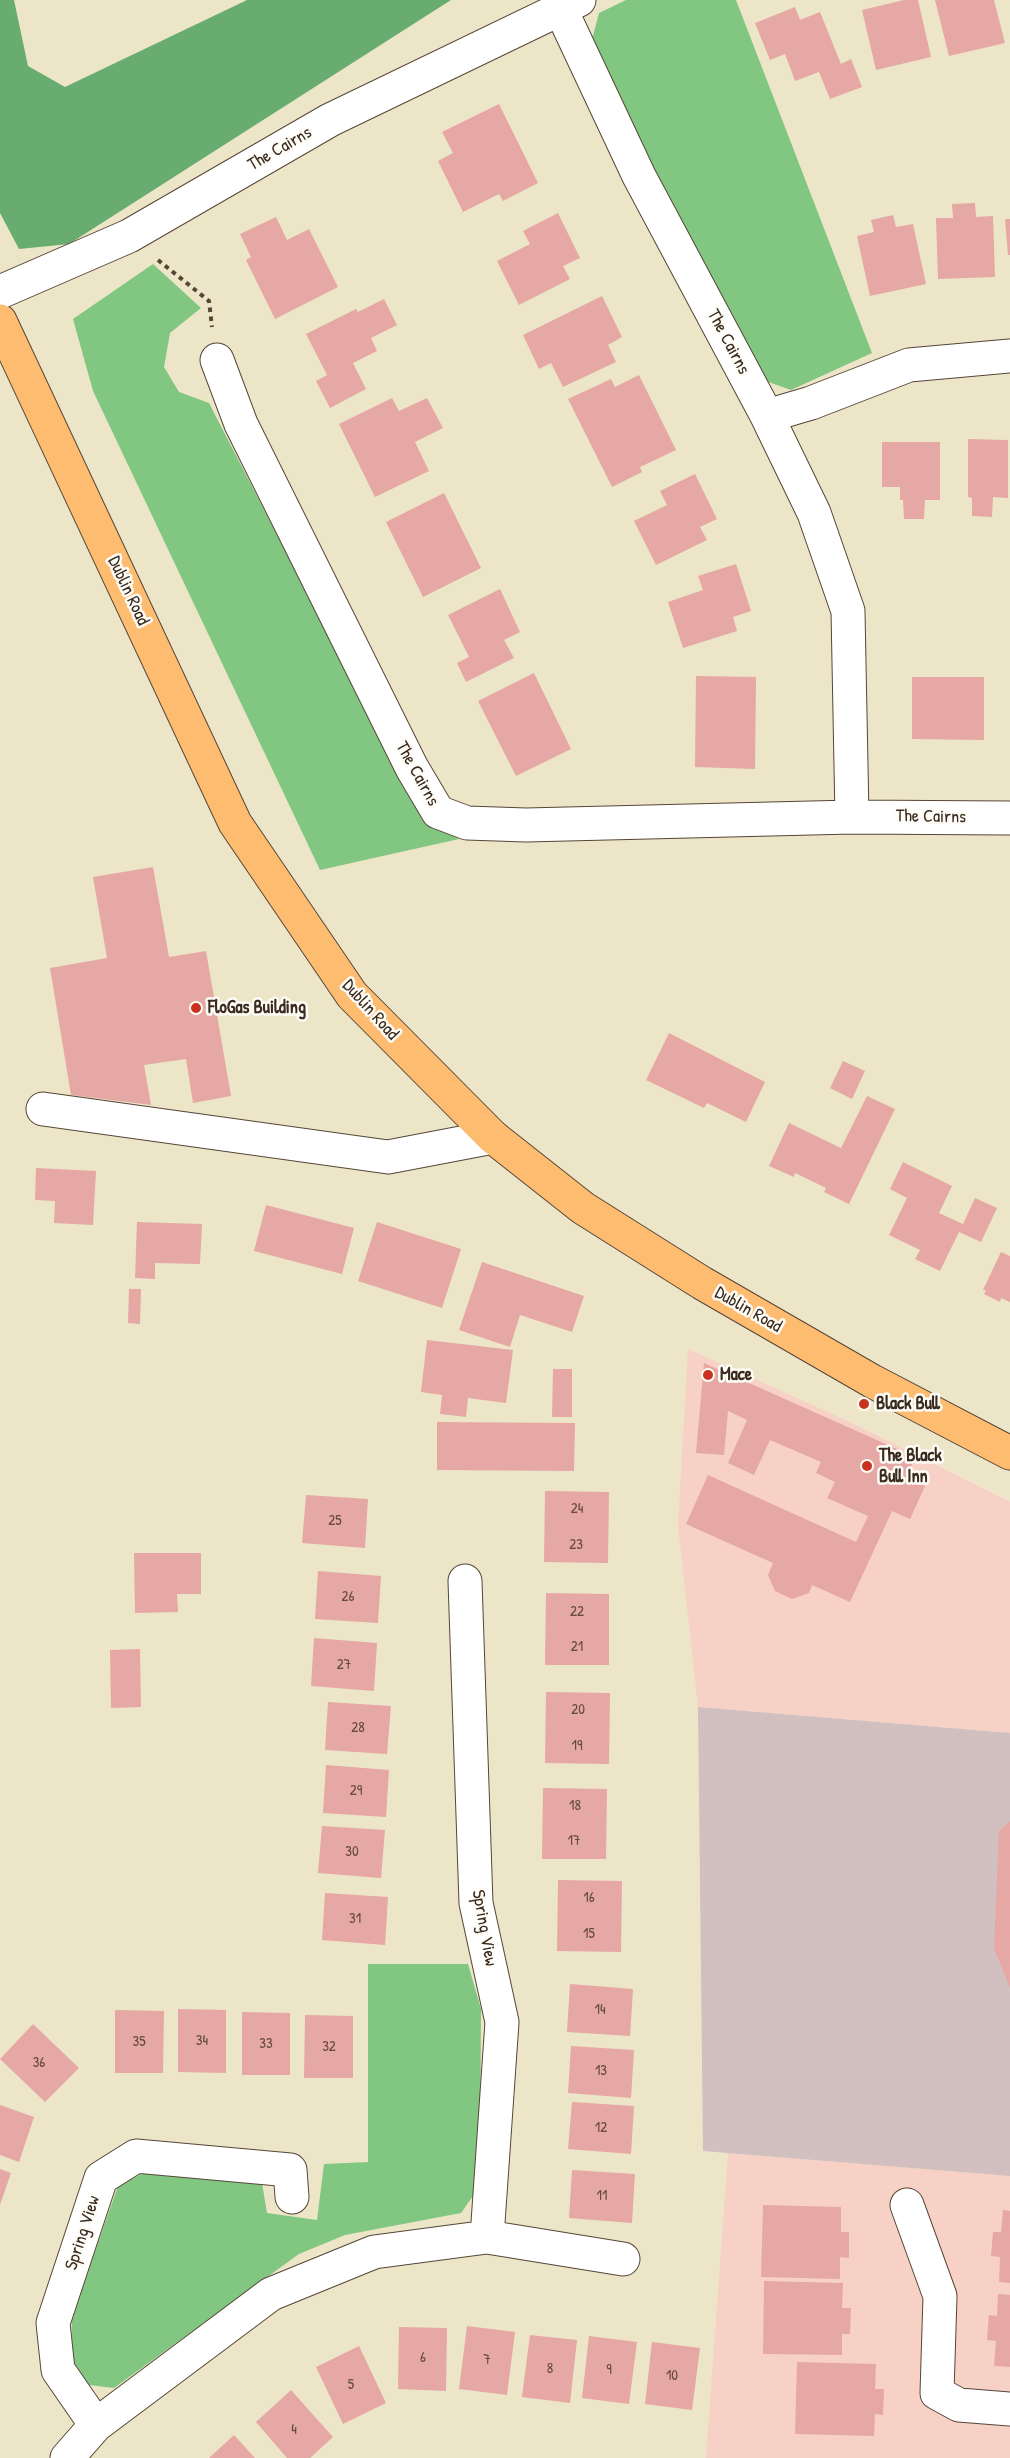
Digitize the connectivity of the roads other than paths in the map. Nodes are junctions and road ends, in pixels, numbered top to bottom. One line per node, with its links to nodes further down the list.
1 (571, 5): 2 (street, The Cairns); 6 (street, The Cairns)
2 (0, 292)
3 (0, 321): 10 (main road, Dublin Road)
4 (1010, 356): 6 (street)
5 (217, 360): 7 (street, The Cairns)
6 (767, 416): 7 (street, The Cairns)
7 (852, 817): 8 (street, The Cairns)
8 (1010, 818)
9 (43, 1109): 10 (street)
10 (493, 1137): 11 (main road, Dublin Road)
11 (1010, 1453)
12 (465, 1581): 15 (street, Spring View)
13 (292, 2197): 18 (street, Spring View)
14 (907, 2205): 17 (street)
15 (488, 2237): 16 (street); 18 (street)
16 (623, 2259)
17 (1010, 2409)
18 (96, 2425): 19 (street)
19 (67, 2458)

